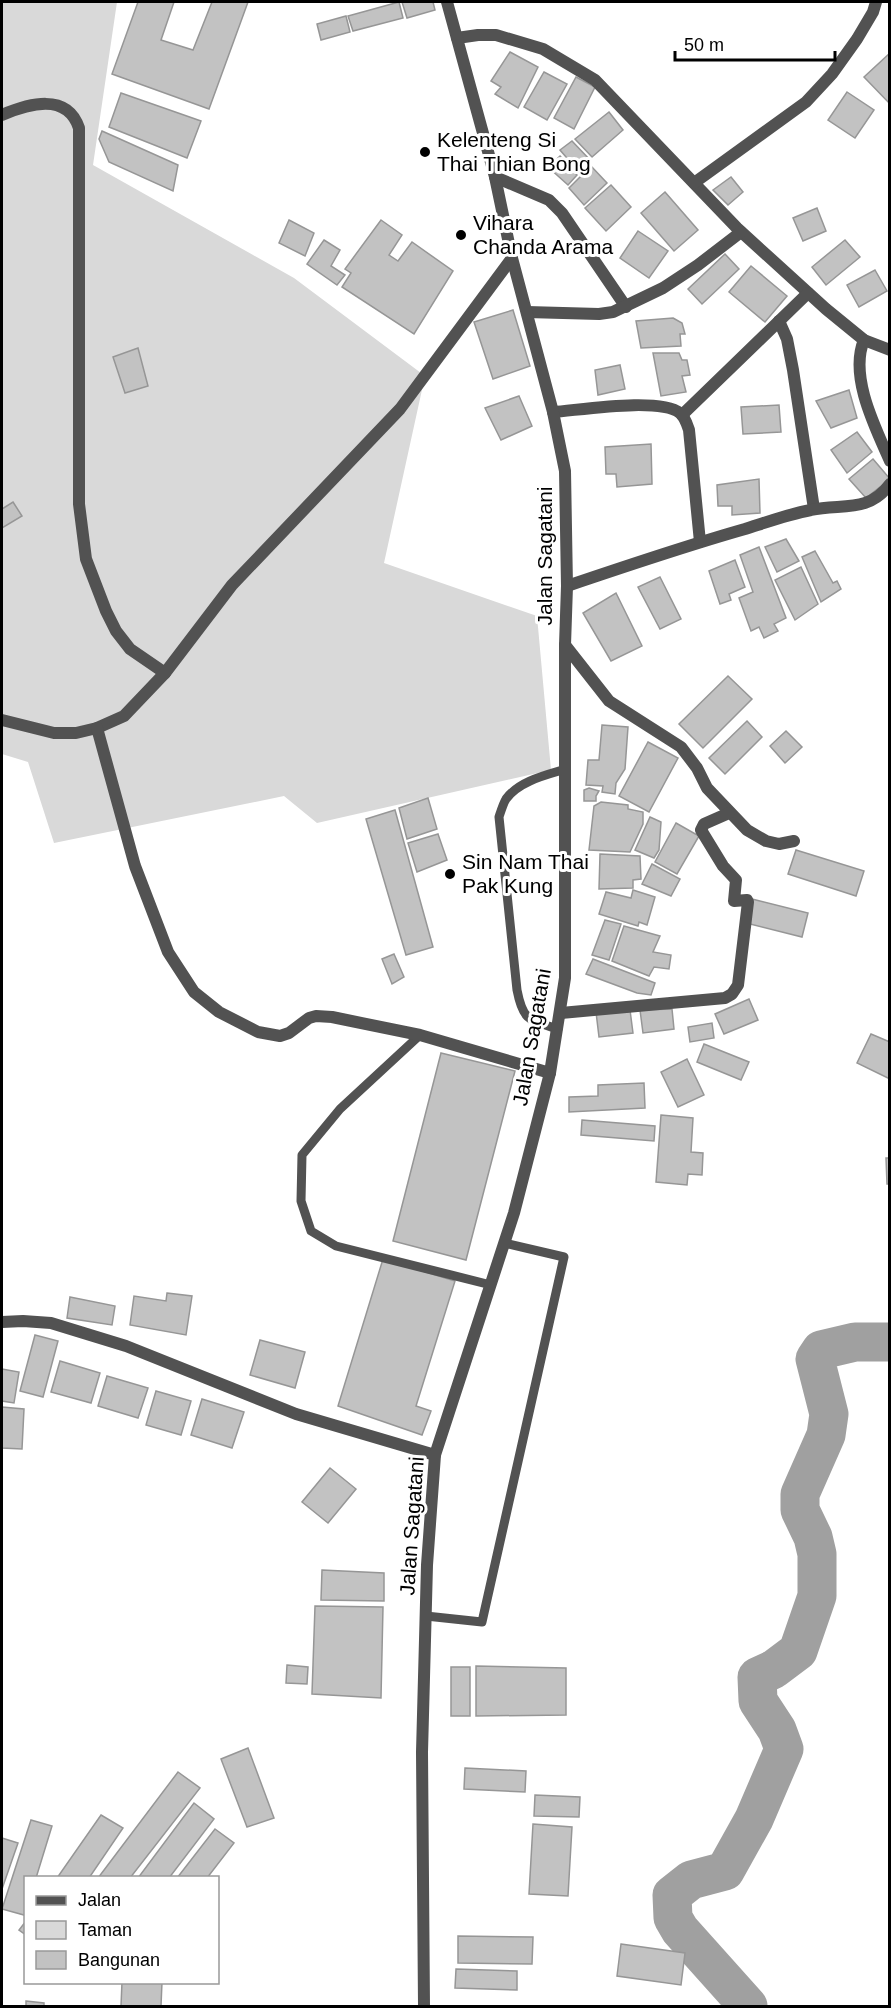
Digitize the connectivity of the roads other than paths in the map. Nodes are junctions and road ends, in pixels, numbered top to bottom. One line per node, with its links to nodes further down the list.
1 (447, 2): 3 (street, Jalan Sagatani)
2 (876, 2): 6 (street)
3 (457, 38): 5 (street, Jalan Sagatani); 6 (street)
4 (2, 115): 23 (street)
5 (495, 177): 8 (street, Jalan Sagatani); 10 (street)
6 (694, 183): 7 (street)
7 (741, 232): 9 (street); 10 (street)
8 (512, 258): 11 (street, Jalan Sagatani); 23 (street)
9 (808, 293): 12 (street); 13 (street)
10 (626, 307): 11 (street)
11 (527, 312): 15 (street, Jalan Sagatani)
12 (779, 321): 16 (street); 19 (street)
13 (864, 340): 14 (street); 17 (street)
14 (890, 350)
15 (554, 412): 16 (street); 21 (street, Jalan Sagatani)
16 (682, 415): 20 (street)
17 (890, 461)
18 (890, 484): 19 (street)
19 (814, 509): 20 (street)
20 (700, 542): 21 (street)
21 (567, 586): 22 (street, Jalan Sagatani)
22 (565, 645): 26 (street, Jalan Sagatani); 27 (street)
23 (165, 673): 25 (street)
24 (2, 720): 25 (street)
25 (97, 728): 31 (street)
26 (566, 769): 29 (street, Jalan Sagatani); 30 (lane)
27 (729, 813): 28 (street); 29 (street)
28 (794, 841)
29 (561, 1013): 30 (street, Jalan Sagatani)
30 (558, 1029): 32 (street, Jalan Sagatani)
31 (420, 1035): 32 (street); 34 (lane)
32 (550, 1073): 33 (street, Jalan Sagatani)
33 (504, 1244): 34 (street, Jalan Sagatani); 37 (lane)
34 (491, 1285): 36 (street, Jalan Sagatani)
35 (2, 1322): 36 (street)
36 (435, 1455): 37 (street, Jalan Sagatani)
37 (426, 1616): 38 (street, Jalan Sagatani)
38 (424, 2007)

